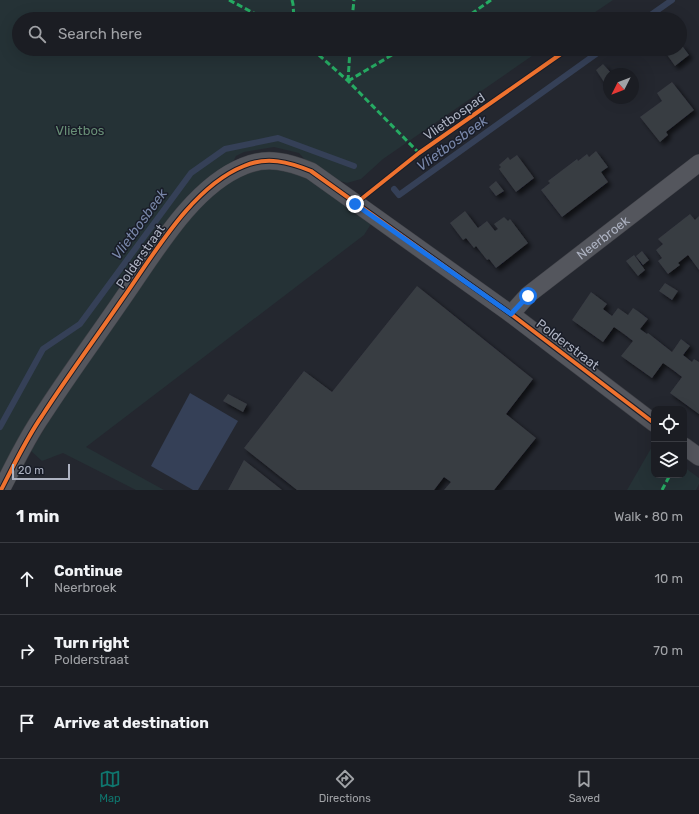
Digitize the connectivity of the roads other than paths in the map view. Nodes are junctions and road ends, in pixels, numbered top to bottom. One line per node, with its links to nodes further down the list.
1 (699, 164): 2 (street, Neerbroek)
2 (511, 314): 3 (street, Polderstraat); 6 (street, Polderstraat)
3 (651, 421)
4 (687, 448): 5 (street)
5 (699, 457)
6 (1, 490)

